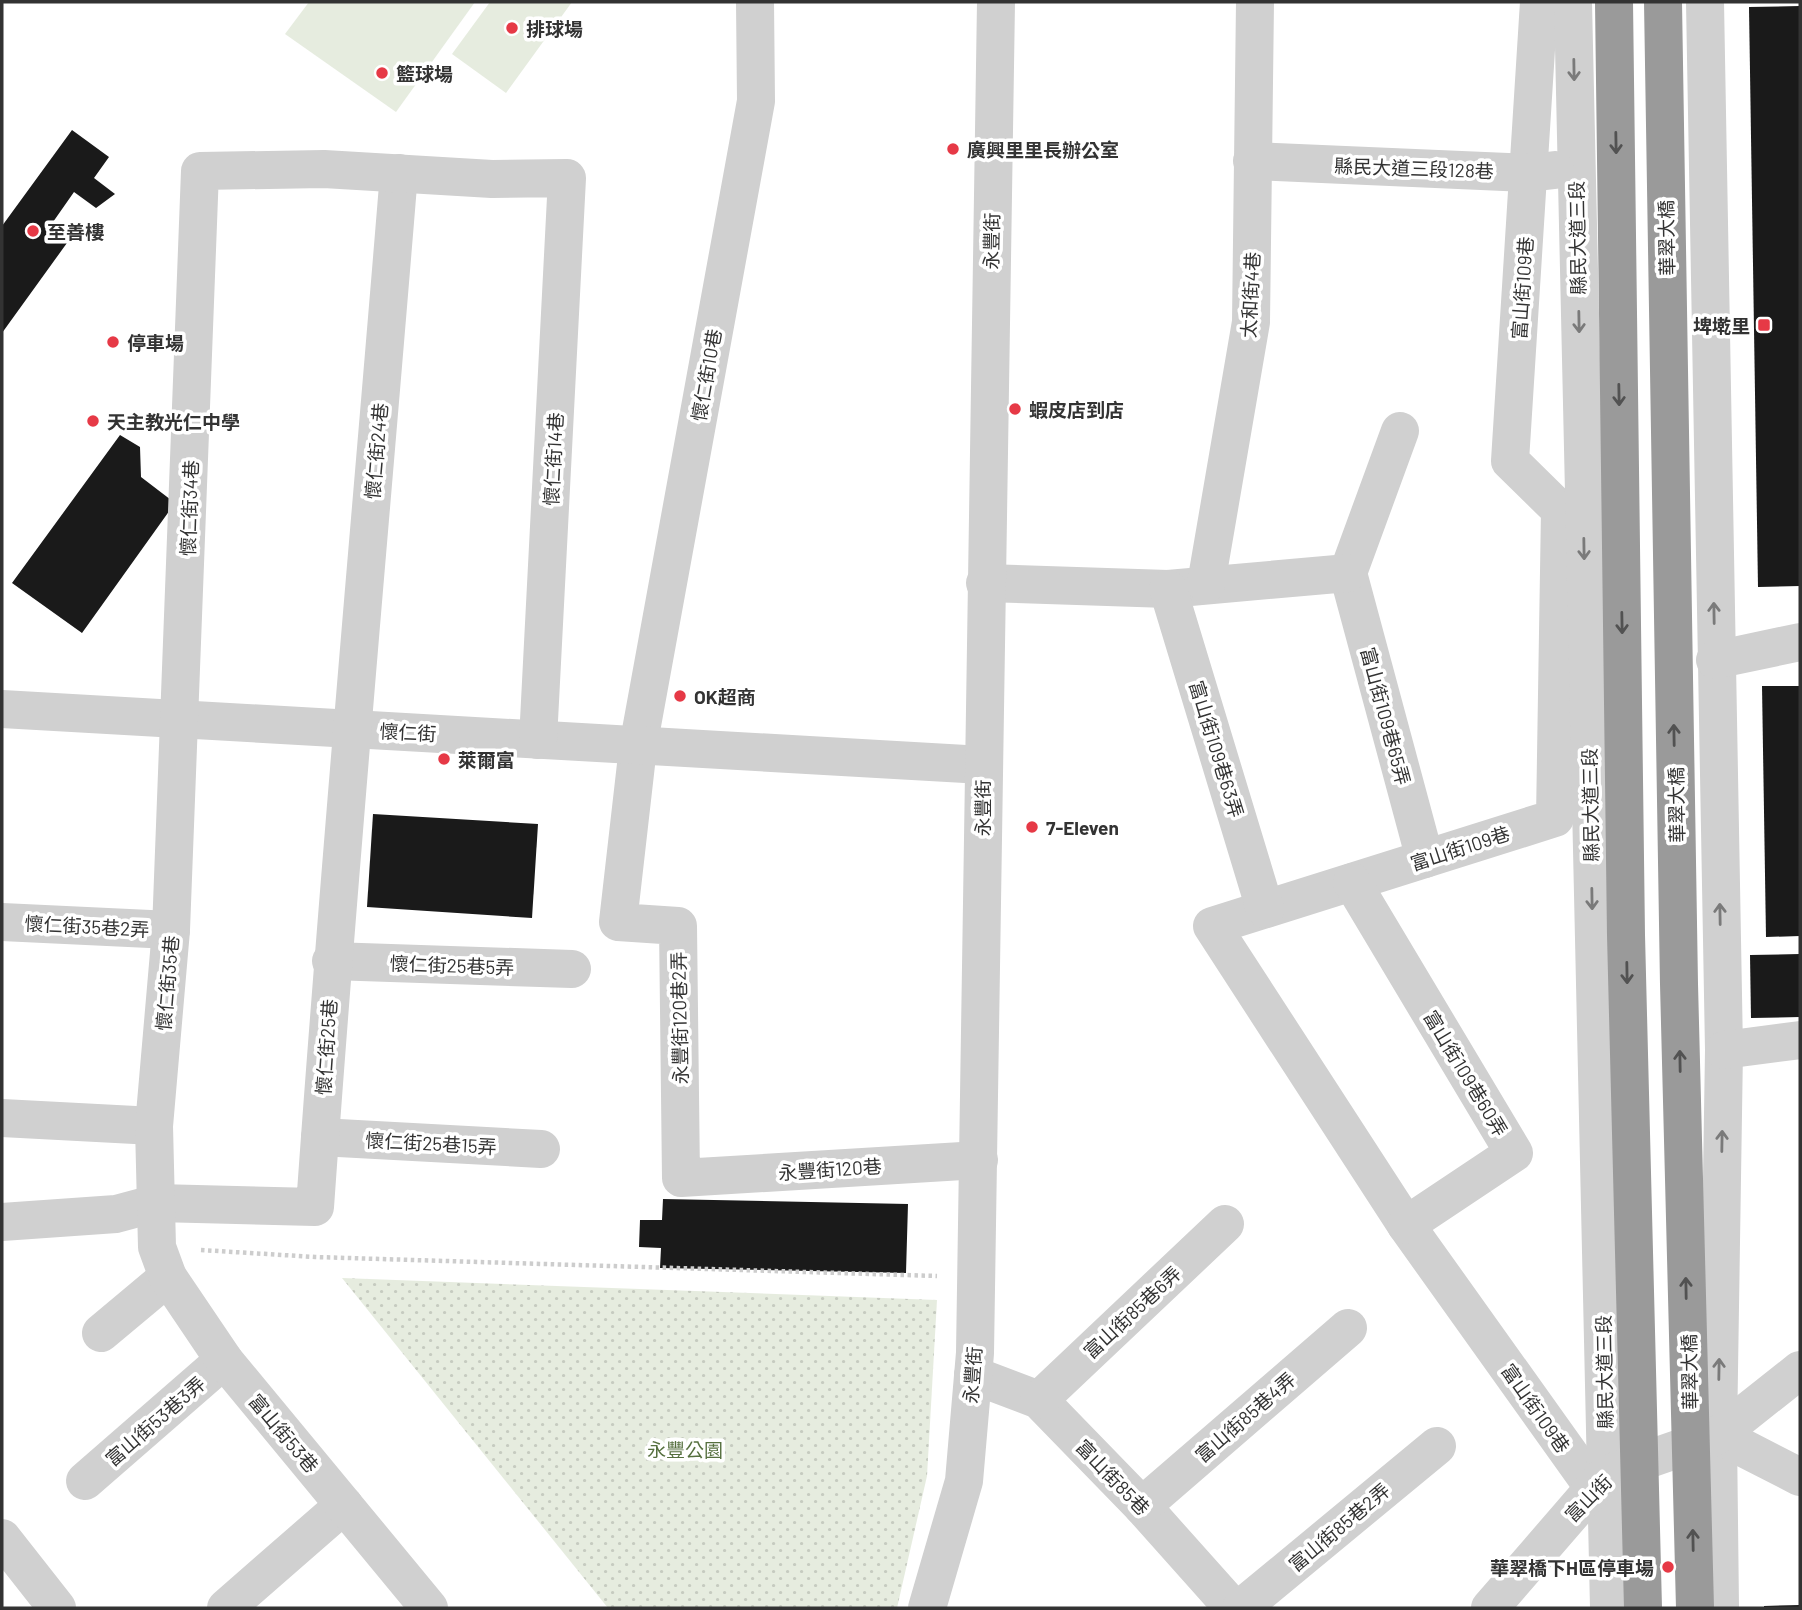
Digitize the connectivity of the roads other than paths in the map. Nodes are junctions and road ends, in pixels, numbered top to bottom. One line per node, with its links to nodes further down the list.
1 (755, 2): 24 (street, 懷仁街10巷)
2 (996, 2): 15 (street, 永豐街)
3 (1255, 2): 9 (street, 太和街4巷)
4 (1539, 2): 12 (street, 富山街109巷)
5 (1573, 2): 10 (street, 縣民大道三段, one-way to 10)
6 (1614, 2): 67 (highway, one-way to 67, bridge)
7 (1662, 2): 68 (highway, 華翠大橋, one-way to 7, bridge)
8 (1705, 2): 19 (street, one-way to 8)
9 (1252, 161): 12 (street, 縣民大道三段128巷); 16 (street, 太和街4巷)
10 (1575, 168): 12 (street, 縣民大道三段128巷); 56 (street, 縣民大道三段, one-way to 56)
11 (399, 173): 21 (street, 懷仁街34巷); 22 (street, 懷仁街24巷); 23 (street, 懷仁街14巷)
12 (1529, 173): 26 (street, 富山街109巷)
13 (1400, 431): 14 (street)
14 (1348, 573): 16 (street); 26 (street, 富山街109巷65弄)
15 (985, 583): 17 (street); 25 (street, 永豐街)
16 (1206, 584): 17 (street)
17 (1168, 589): 28 (street, 富山街109巷63弄)
18 (1800, 642): 19 (street)
19 (1715, 660): 34 (street, one-way to 19)
20 (2, 709): 21 (street, 懷仁街)
21 (181, 719): 22 (street, 懷仁街); 30 (street, 懷仁街35巷)
22 (354, 729): 23 (street, 懷仁街); 31 (street, 懷仁街25巷)
23 (538, 740): 24 (street, 懷仁街)
24 (638, 747): 25 (street, 懷仁街); 40 (street, 永豐街120巷2弄)
25 (983, 765): 39 (street, 永豐街)
26 (1424, 859): 27 (street, 富山街109巷)
27 (1352, 882): 28 (street, 富山街109巷); 44 (street, 富山街109巷60弄)
28 (1265, 909): 44 (street, 富山街109巷)
29 (2, 922): 30 (street, 懷仁街35巷2弄)
30 (171, 930): 36 (street, 懷仁街35巷)
31 (331, 961): 32 (street, 懷仁街25巷5弄); 37 (street, 懷仁街25巷)
32 (572, 970)
33 (1800, 1040): 34 (street)
34 (1724, 1051): 52 (street, one-way to 34)
35 (2, 1118): 36 (street)
36 (154, 1126): 41 (street, 懷仁街35巷)
37 (320, 1137): 38 (street, 懷仁街25巷15弄); 41 (street, 懷仁街25巷)
38 (541, 1149)
39 (979, 1160): 40 (street, 永豐街120巷); 50 (street, 永豐街)
40 (681, 1178)
41 (157, 1203): 42 (street); 45 (street, 懷仁街35巷)
42 (2, 1222)
43 (1225, 1224): 51 (street, 富山街85巷6弄)
44 (1406, 1225): 56 (street, 富山街109巷)
45 (163, 1262): 47 (street); 48 (street, 富山街53巷)
46 (1348, 1328): 58 (street, 富山街85巷4弄)
47 (101, 1333)
48 (224, 1360): 55 (street, 富山街53巷3弄); 57 (street, 富山街53巷)
49 (1800, 1370): 52 (street, 富山街)
50 (973, 1376): 51 (street, 富山街85巷); 64 (street, 永豐街)
51 (1040, 1400): 58 (street, 富山街85巷)
52 (1718, 1435): 54 (street); 56 (street, 富山街); 69 (street)
53 (1437, 1446): 60 (street, 富山街85巷2弄)
54 (1800, 1477)
55 (85, 1481)
56 (1600, 1481): 65 (street, 富山街); 66 (street, 縣民大道三段)
57 (344, 1505): 62 (street); 63 (street, 富山街53巷)
58 (1142, 1506): 60 (street, 富山街85巷)
59 (5, 1550): 61 (street)
60 (1228, 1606)
61 (57, 1608)
62 (226, 1608)
63 (429, 1608)
64 (927, 1608)
65 (1490, 1608)
66 (1609, 1608)
67 (1643, 1608)
68 (1695, 1608)
69 (1720, 1608)

